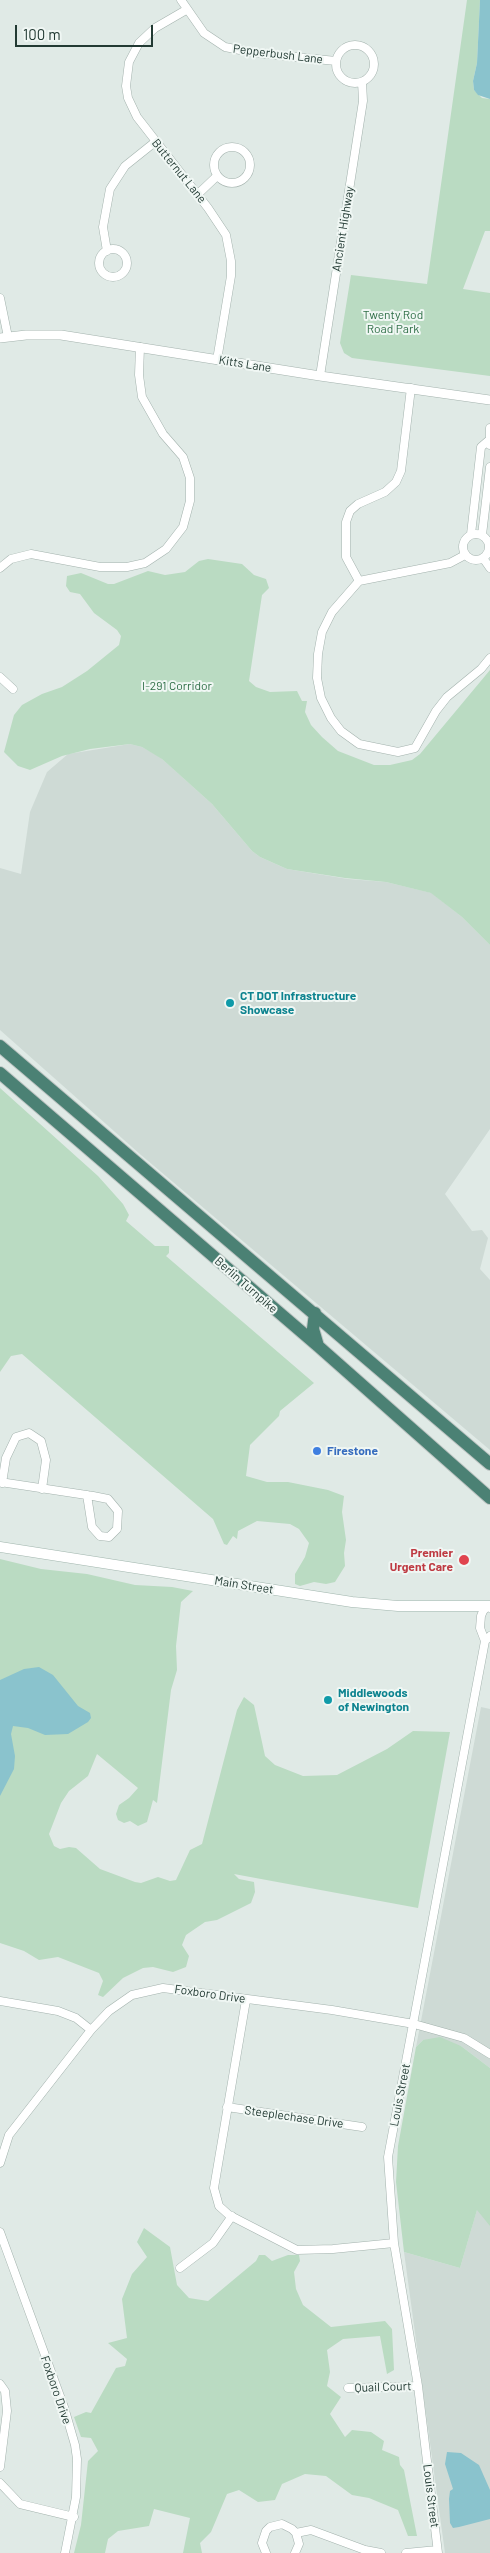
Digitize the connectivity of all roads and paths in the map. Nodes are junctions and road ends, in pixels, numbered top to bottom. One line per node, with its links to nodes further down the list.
1 (181, 0): 2 (street, Pepperbush Lane)
2 (186, 10): 3 (street, Pepperbush Lane); 5 (street, Butternut Lane)
3 (336, 61): 4 (street); 4 (street, Ancient Highway)
4 (362, 82): 13 (street, Ancient Highway)
5 (155, 142): 7 (street, Butternut Lane); 8 (street)
6 (217, 176): 6 (street); 7 (street)
7 (198, 194): 12 (street, Butternut Lane)
8 (107, 251)
9 (0, 298): 10 (street)
10 (4, 338): 11 (street, Kitts Lane)
11 (140, 347): 12 (street, Kitts Lane); 23 (street)
12 (217, 360): 13 (street, Kitts Lane)
13 (320, 376): 14 (street, Kitts Lane)
14 (411, 388): 15 (street, Kitts Lane); 25 (street)
15 (490, 400)
16 (490, 428): 17 (street)
17 (489, 442): 19 (street)
18 (490, 467): 20 (street)
19 (471, 534): 20 (street); 21 (street)
20 (482, 535): 22 (street)
21 (465, 556): 22 (street); 25 (street)
22 (483, 558): 24 (street)
23 (0, 568)
24 (490, 568)
25 (359, 581): 26 (street)
26 (490, 658)
27 (0, 677): 28 (street)
28 (13, 689)
29 (0, 1046): 31 (highway, Berlin Turnpike)
30 (0, 1073): 32 (highway, Berlin Turnpike)
31 (315, 1314): 32 (highway); 33 (highway, Berlin Turnpike)
32 (318, 1346): 37 (highway, Berlin Turnpike)
33 (490, 1464)
34 (1, 1482): 35 (street); 35 (street)
35 (42, 1489): 36 (street)
36 (87, 1495): 36 (street)
37 (490, 1498)
38 (0, 1547): 39 (main road, Main Street)
39 (489, 1607): 40 (street, Louis Street)
40 (487, 1638): 43 (street, Louis Street)
41 (246, 2000): 43 (street, Foxboro Drive); 44 (street, Foxboro Drive); 46 (street, Steeplechase Drive)
42 (0, 2001): 44 (street)
43 (414, 2024): 45 (street, Foxboro Drive); 53 (street, Louis Street)
44 (91, 2030): 49 (street, Foxboro Drive)
45 (490, 2054)
46 (227, 2107): 47 (street, Steeplechase Drive); 51 (street, Steeplechase Drive)
47 (362, 2127)
48 (0, 2131): 49 (street)
49 (9, 2134): 50 (street, Foxboro Drive)
50 (0, 2163)
51 (232, 2216): 53 (street, Steeplechase Drive); 54 (street)
52 (0, 2232): 60 (street, Foxboro Drive)
53 (394, 2242): 56 (street, Louis Street)
54 (180, 2268)
55 (0, 2384): 58 (street)
56 (418, 2386): 57 (street, Quail Court); 62 (street, Louis Street)
57 (348, 2388)
58 (0, 2467)
59 (0, 2483): 60 (street)
60 (74, 2517): 63 (street, Foxboro Drive)
61 (296, 2533): 64 (street); 65 (street); 66 (street)
62 (437, 2552): 67 (street)
63 (65, 2553)
64 (266, 2553)
65 (296, 2553)
66 (381, 2553)
67 (406, 2553)

